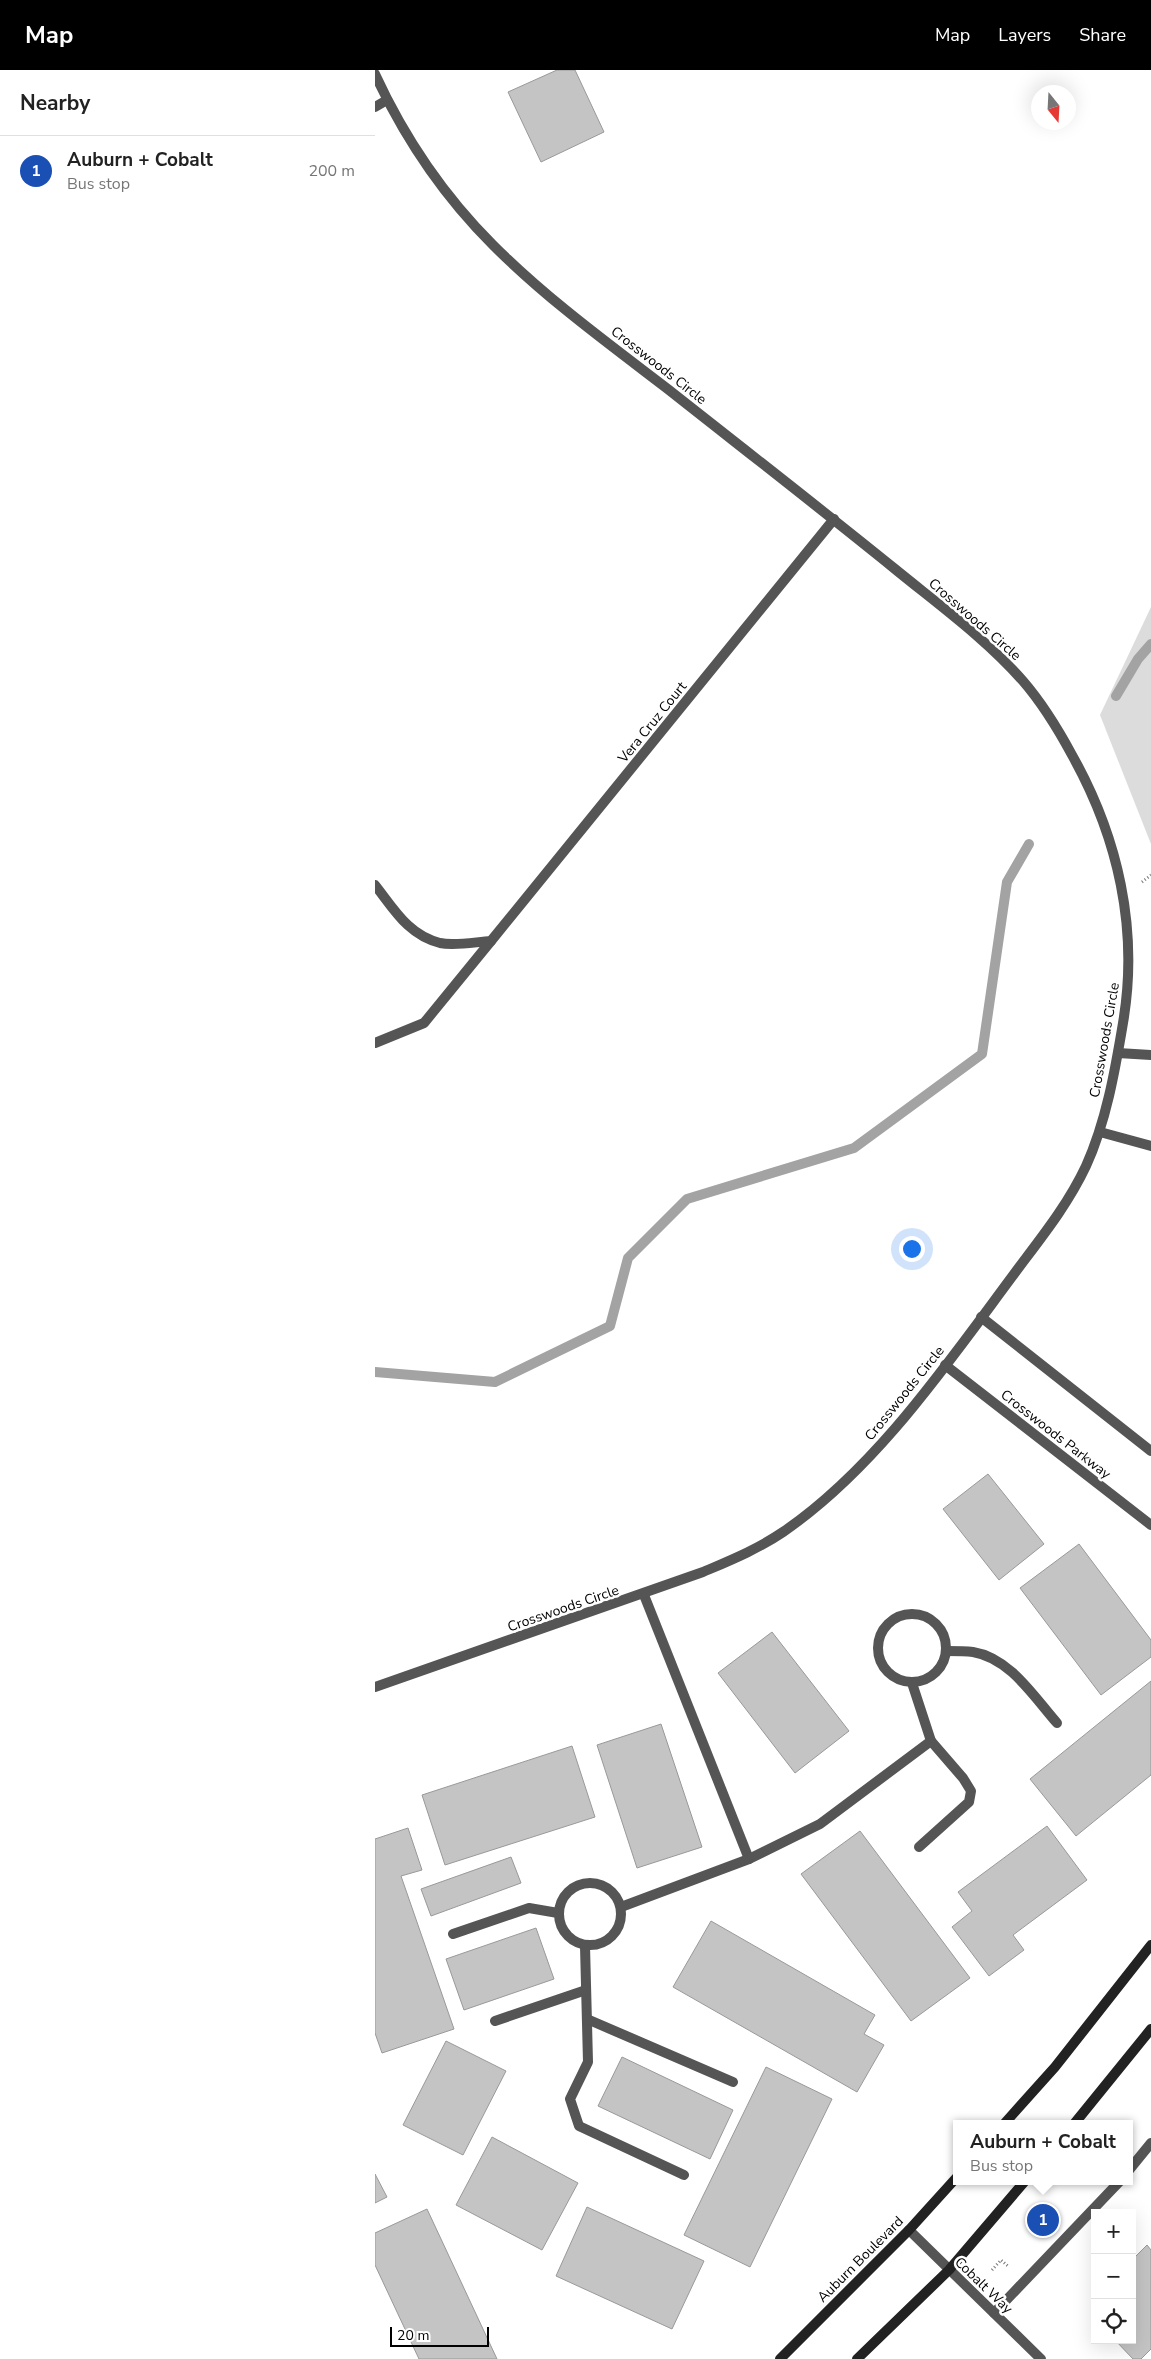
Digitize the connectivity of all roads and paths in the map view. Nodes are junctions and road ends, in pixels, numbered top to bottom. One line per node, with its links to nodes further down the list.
1 (375, 74): 2 (street, Crosswoods Circle)
2 (387, 100): 3 (street); 4 (street, Crosswoods Circle)
3 (375, 107)
4 (834, 519): 6 (street, Vera Cruz Court); 8 (street, Crosswoods Circle)
5 (375, 885): 6 (street)
6 (491, 941): 7 (street, Vera Cruz Court)
7 (375, 1043)
8 (1118, 1052): 9 (street); 10 (street, Crosswoods Circle)
9 (1151, 1054)
10 (1100, 1132): 11 (street); 12 (street, Crosswoods Circle)
11 (1151, 1146)
12 (981, 1318): 13 (street, Crosswoods Circle); 14 (street)
13 (945, 1365): 15 (street, Crosswoods Parkway); 16 (street, Crosswoods Circle)
14 (1151, 1451)
15 (1151, 1524)
16 (643, 1595): 19 (street, Crosswoods Circle); 23 (street)
17 (946, 1651): 18 (street); 18 (street); 20 (street)
18 (912, 1683): 21 (street)
19 (375, 1687)
20 (1057, 1723)
21 (931, 1741): 22 (street); 23 (street)
22 (919, 1847)
23 (749, 1860): 24 (street)
24 (621, 1907): 25 (street); 28 (street)
25 (558, 1913): 26 (street); 28 (street)
26 (453, 1934)
27 (1151, 1945): 34 (main road)
28 (585, 1946): 29 (street)
29 (586, 1990): 30 (street); 31 (street)
30 (587, 2019): 33 (street); 38 (street)
31 (495, 2021)
32 (1151, 2029): 35 (main road)
33 (733, 2082)
34 (1008, 2120)
35 (1077, 2120)
36 (1151, 2144): 37 (street)
37 (1133, 2165)
38 (684, 2175)
39 (953, 2181): 42 (main road, Auburn Boulevard)
40 (1022, 2185): 44 (main road)
41 (1116, 2185): 46 (street)
42 (909, 2230): 44 (street, Cobalt Way); 47 (main road, Auburn Boulevard)
43 (1011, 2268): 45 (path)
44 (949, 2270): 46 (street, Cobalt Way); 48 (main road)
45 (992, 2270)
46 (995, 2314): 49 (street, Cobalt Way)
47 (780, 2359)
48 (857, 2359)
49 (1041, 2359)

